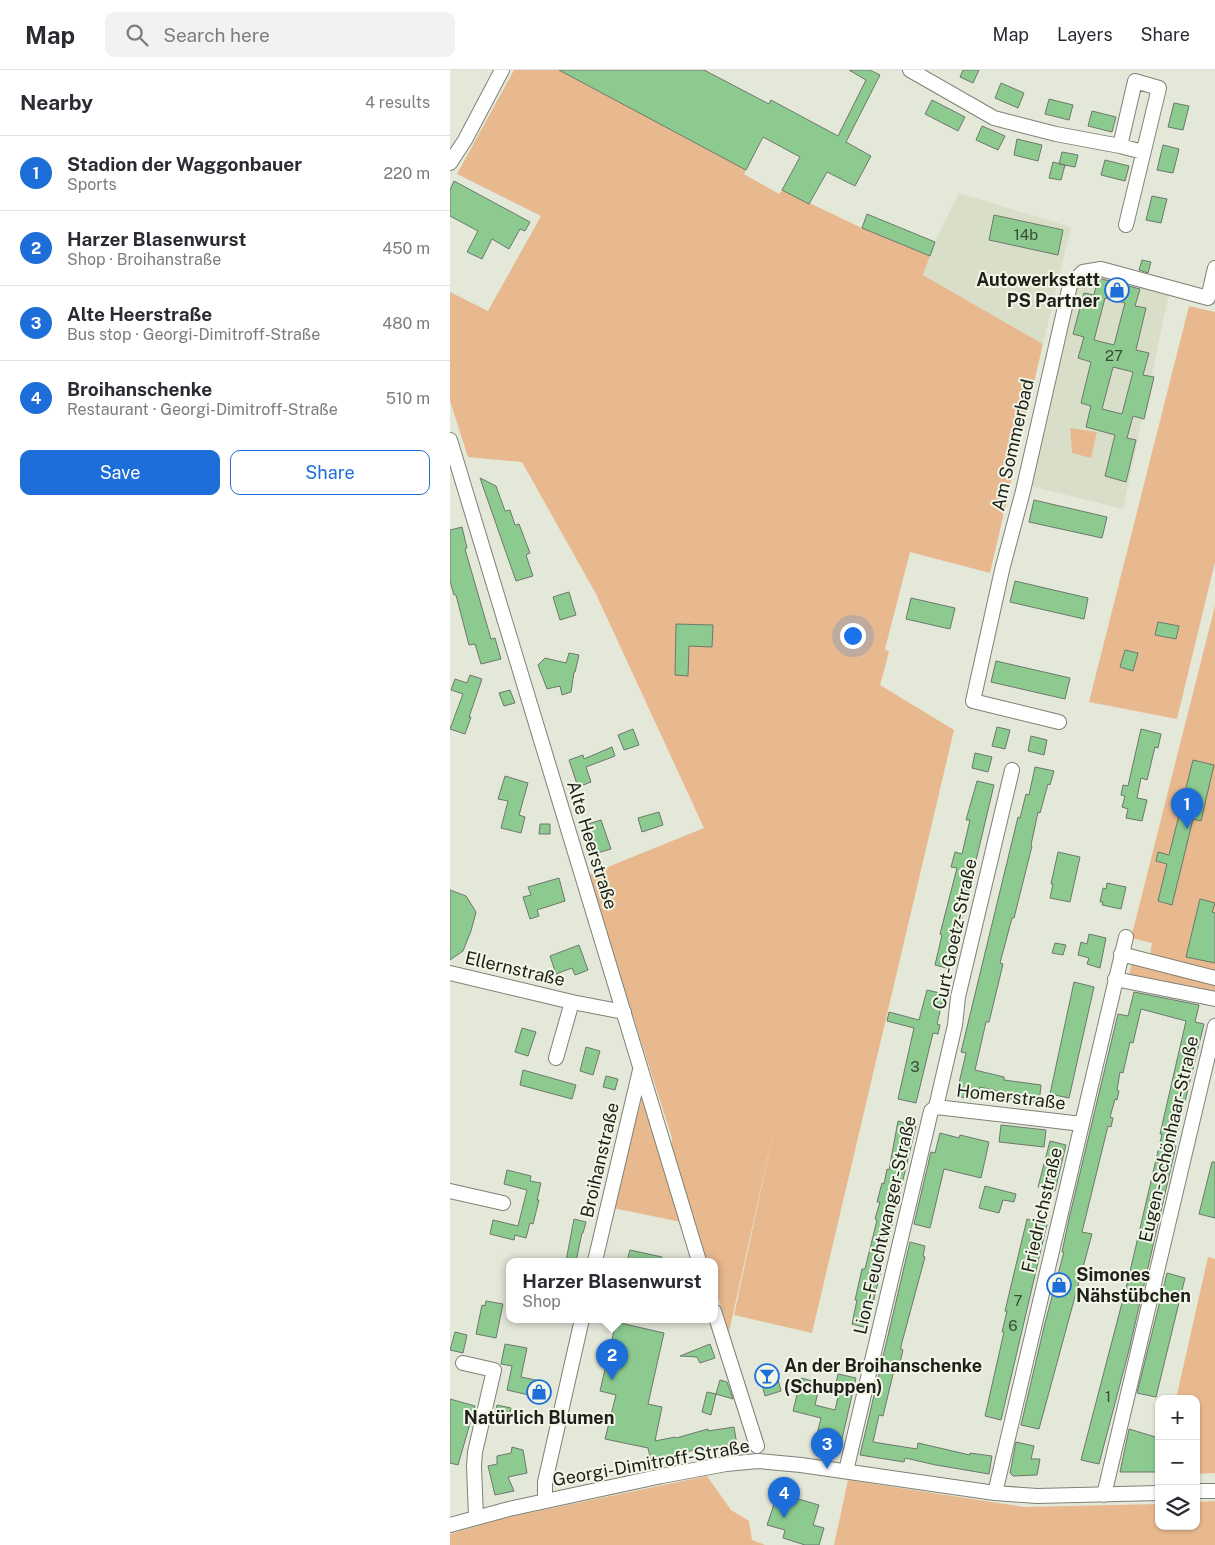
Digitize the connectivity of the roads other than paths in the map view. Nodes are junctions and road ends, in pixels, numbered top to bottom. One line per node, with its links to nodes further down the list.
1 (502, 70): 5 (street)
2 (914, 71): 3 (street)
3 (1120, 146): 4 (street); 4 (street)
4 (1143, 152): 6 (street)
5 (450, 164)
6 (1126, 226)
7 (1215, 268): 10 (street, Am Sommerbad)
8 (450, 440): 9 (street, Alte Heerstraße)
9 (452, 456): 19 (street, Alte Heerstraße)
10 (1059, 722)
11 (1012, 770): 23 (street, Curt-Goetz-Straße)
12 (1126, 937): 13 (street, Friedrichstraße)
13 (1121, 954): 15 (street); 16 (street, Friedrichstraße)
14 (450, 973): 18 (street, Ellernstraße)
15 (1215, 978)
16 (1115, 979): 17 (street); 24 (street, Friedrichstraße)
17 (1215, 999)
18 (572, 1002): 19 (street, Ellernstraße); 21 (street, Ellernstraße)
19 (624, 1012): 22 (street, Alte Heerstraße)
20 (1215, 1026): 38 (street, Eugen-Schönhaar-Straße)
21 (556, 1058)
22 (640, 1067): 27 (street, Broihanstraße); 28 (street, Alte Heerstraße)
23 (936, 1107): 24 (street, Homerstraße); 33 (street, Lion-Feuchtwanger-Straße)
24 (1082, 1124): 36 (street, Friedrichstraße)
25 (450, 1191): 26 (street)
26 (503, 1203)
27 (596, 1258)
28 (698, 1258)
29 (581, 1323): 39 (street)
30 (718, 1323): 32 (street)
31 (463, 1363): 40 (street)
32 (757, 1446)
33 (846, 1471): 36 (street, Georgi-Dimitroff-Straße); 39 (street, Georgi-Dimitroff-Straße)
34 (1200, 1491): 35 (street)
35 (1215, 1491)
36 (995, 1493): 38 (street, Georgi-Dimitroff-Straße)
37 (1155, 1493): 38 (street, Georgi-Dimitroff-Straße)
38 (1104, 1494)
39 (545, 1501): 40 (street, Georgi-Dimitroff-Straße)
40 (476, 1517): 41 (street, Georgi-Dimitroff-Straße)
41 (450, 1525)

